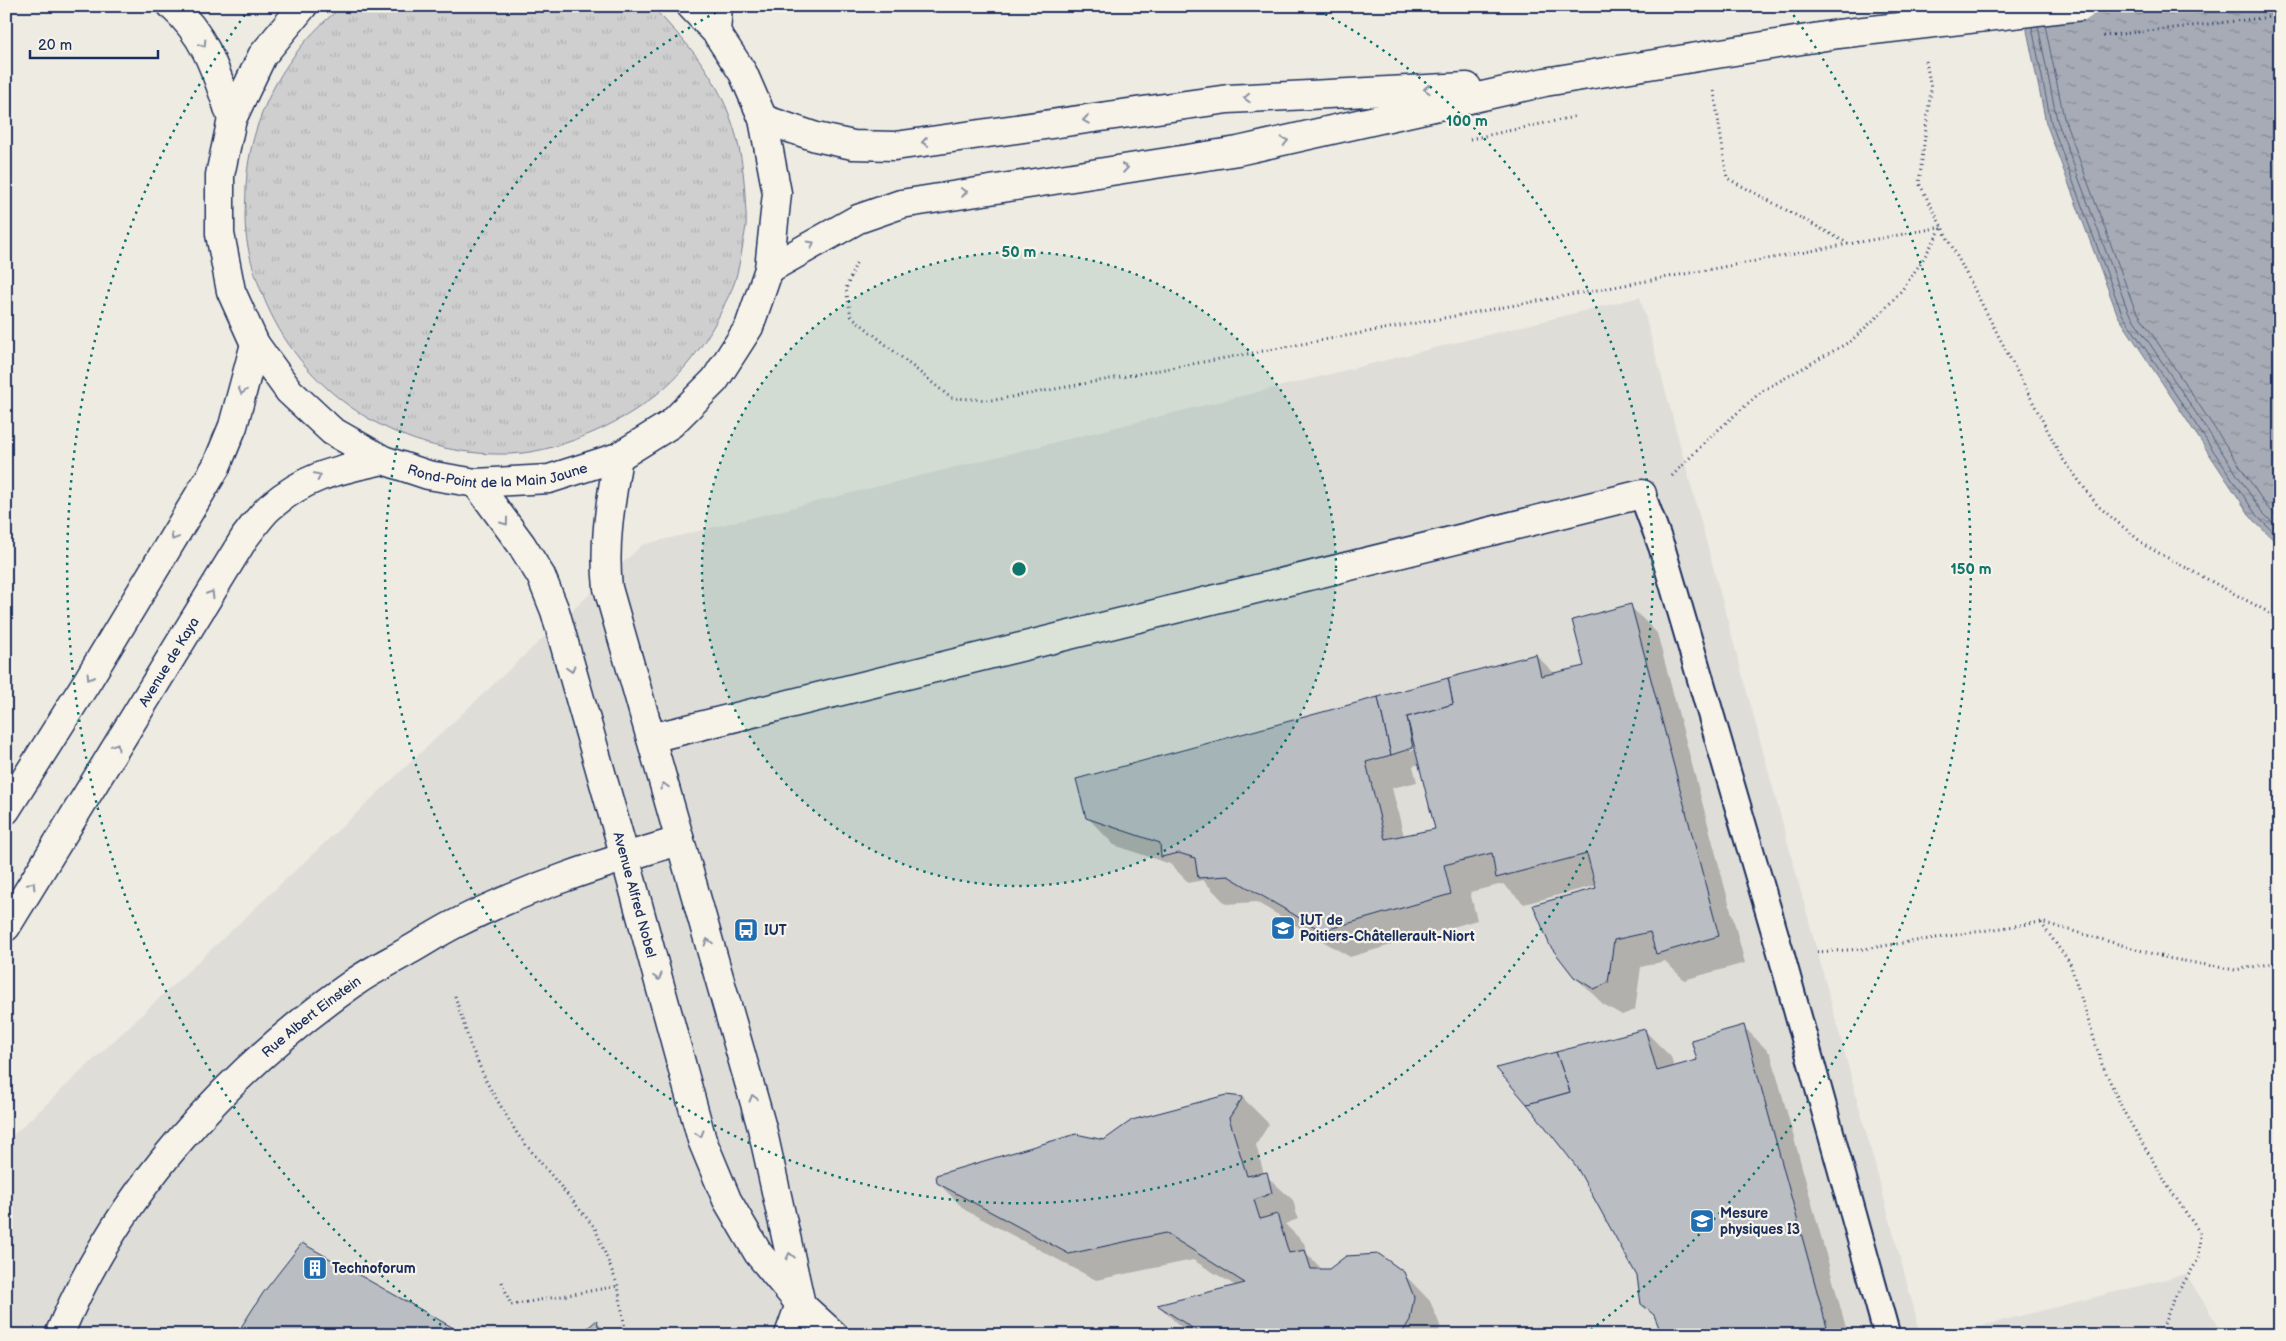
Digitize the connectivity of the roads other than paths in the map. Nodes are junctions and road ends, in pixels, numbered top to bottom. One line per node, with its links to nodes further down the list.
1 (172, 6): 7 (main road, one-way to 7)
2 (303, 6): 7 (main road, Rond-Point de la Main Jaune)
3 (691, 6): 5 (main road, Rond-Point de la Main Jaune)
4 (2082, 6): 6 (main road, bridge)
5 (717, 19): 8 (main road, Rond-Point de la Main Jaune)
6 (1545, 82): 8 (main road, one-way to 8); 9 (main road, one-way to 6)
7 (232, 119): 10 (main road, Rond-Point de la Main Jaune)
8 (763, 119): 9 (main road, Rond-Point de la Main Jaune)
9 (770, 269): 11 (main road, Rond-Point de la Main Jaune)
10 (255, 344): 12 (main road, Rond-Point de la Main Jaune); 16 (main road, one-way to 16)
11 (618, 457): 13 (main road, Rond-Point de la Main Jaune); 15 (main road)
12 (383, 460): 13 (main road, Rond-Point de la Main Jaune); 19 (main road, Avenue de Kaya, one-way to 12)
13 (476, 483): 18 (main road, Avenue Alfred Nobel, one-way to 18)
14 (1642, 494): 15 (main road); 24 (lane)
15 (651, 738): 17 (main road, one-way to 15)
16 (6, 810)
17 (680, 841): 18 (main road, Rue Albert Einstein); 20 (main road, one-way to 17)
18 (625, 857): 20 (main road, Avenue Alfred Nobel, one-way to 20); 21 (main road, Rue Albert Einstein)
19 (6, 927)
20 (800, 1304): 22 (main road); 23 (main road, Avenue Alfred Nobel)
21 (59, 1335)
22 (789, 1335)
23 (834, 1335)
24 (1887, 1335)

